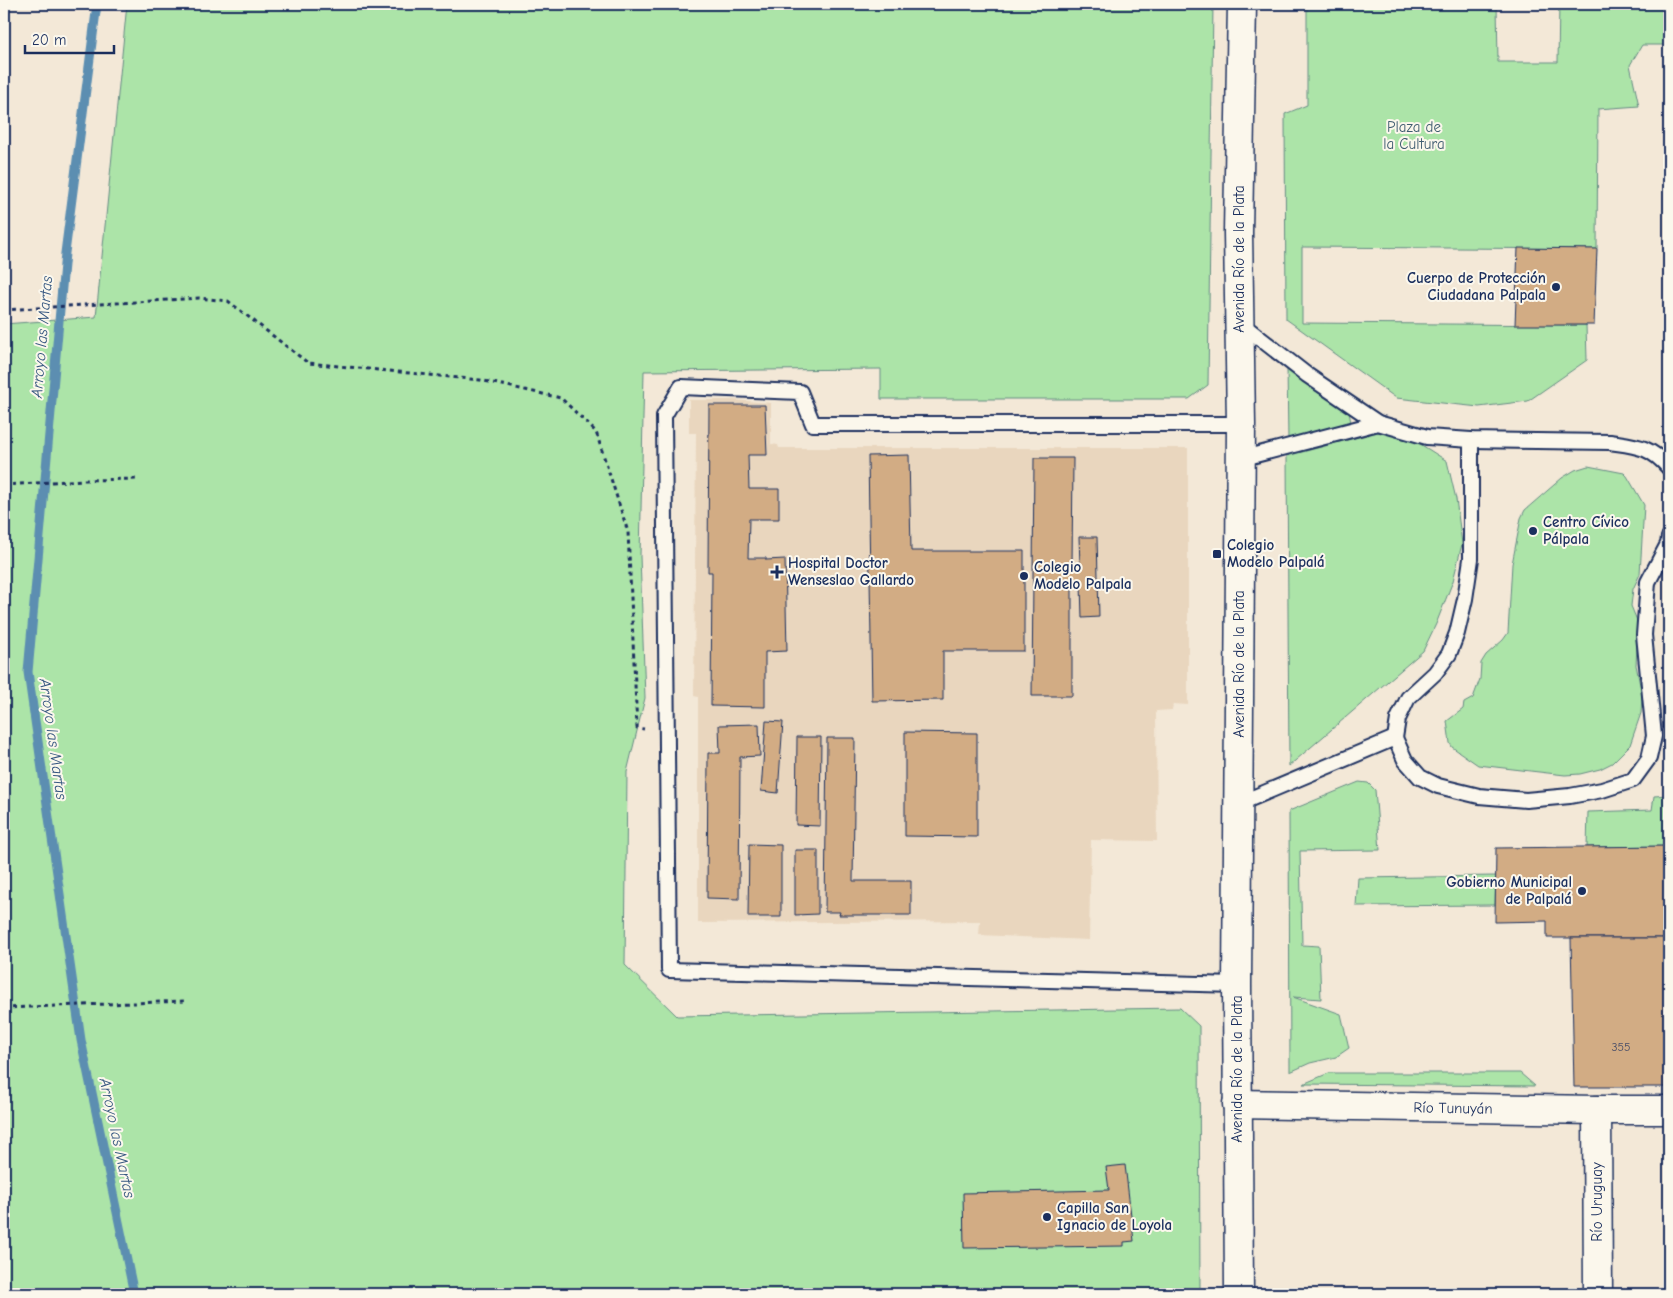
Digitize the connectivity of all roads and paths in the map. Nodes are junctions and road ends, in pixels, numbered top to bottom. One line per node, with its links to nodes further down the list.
1 (1242, 4): 3 (main road, Avenida Río de la Plata)
2 (4, 310): 12 (path)
3 (1239, 322): 4 (lane); 5 (main road, Avenida Río de la Plata)
4 (1378, 423): 6 (lane); 7 (lane)
5 (1240, 424): 7 (main road, Avenida Río de la Plata); 12 (lane)
6 (1471, 440): 8 (lane); 13 (lane)
7 (1240, 459): 14 (main road, Avenida Río de la Plata)
8 (1669, 468)
9 (139, 479): 10 (path)
10 (4, 485)
11 (1669, 538): 13 (lane)
12 (667, 731): 15 (lane)
13 (1395, 738): 14 (lane)
14 (1238, 804): 15 (main road, Avenida Río de la Plata)
15 (1237, 985): 18 (main road, Avenida Río de la Plata)
16 (185, 1001): 17 (path)
17 (4, 1008)
18 (1237, 1104): 19 (main road, Río Tunuyán); 21 (main road, Avenida Río de la Plata)
19 (1596, 1110): 20 (main road, Río Tunuyán); 22 (main road, Río Uruguay)
20 (1669, 1110)
21 (1240, 1294)
22 (1598, 1294)

